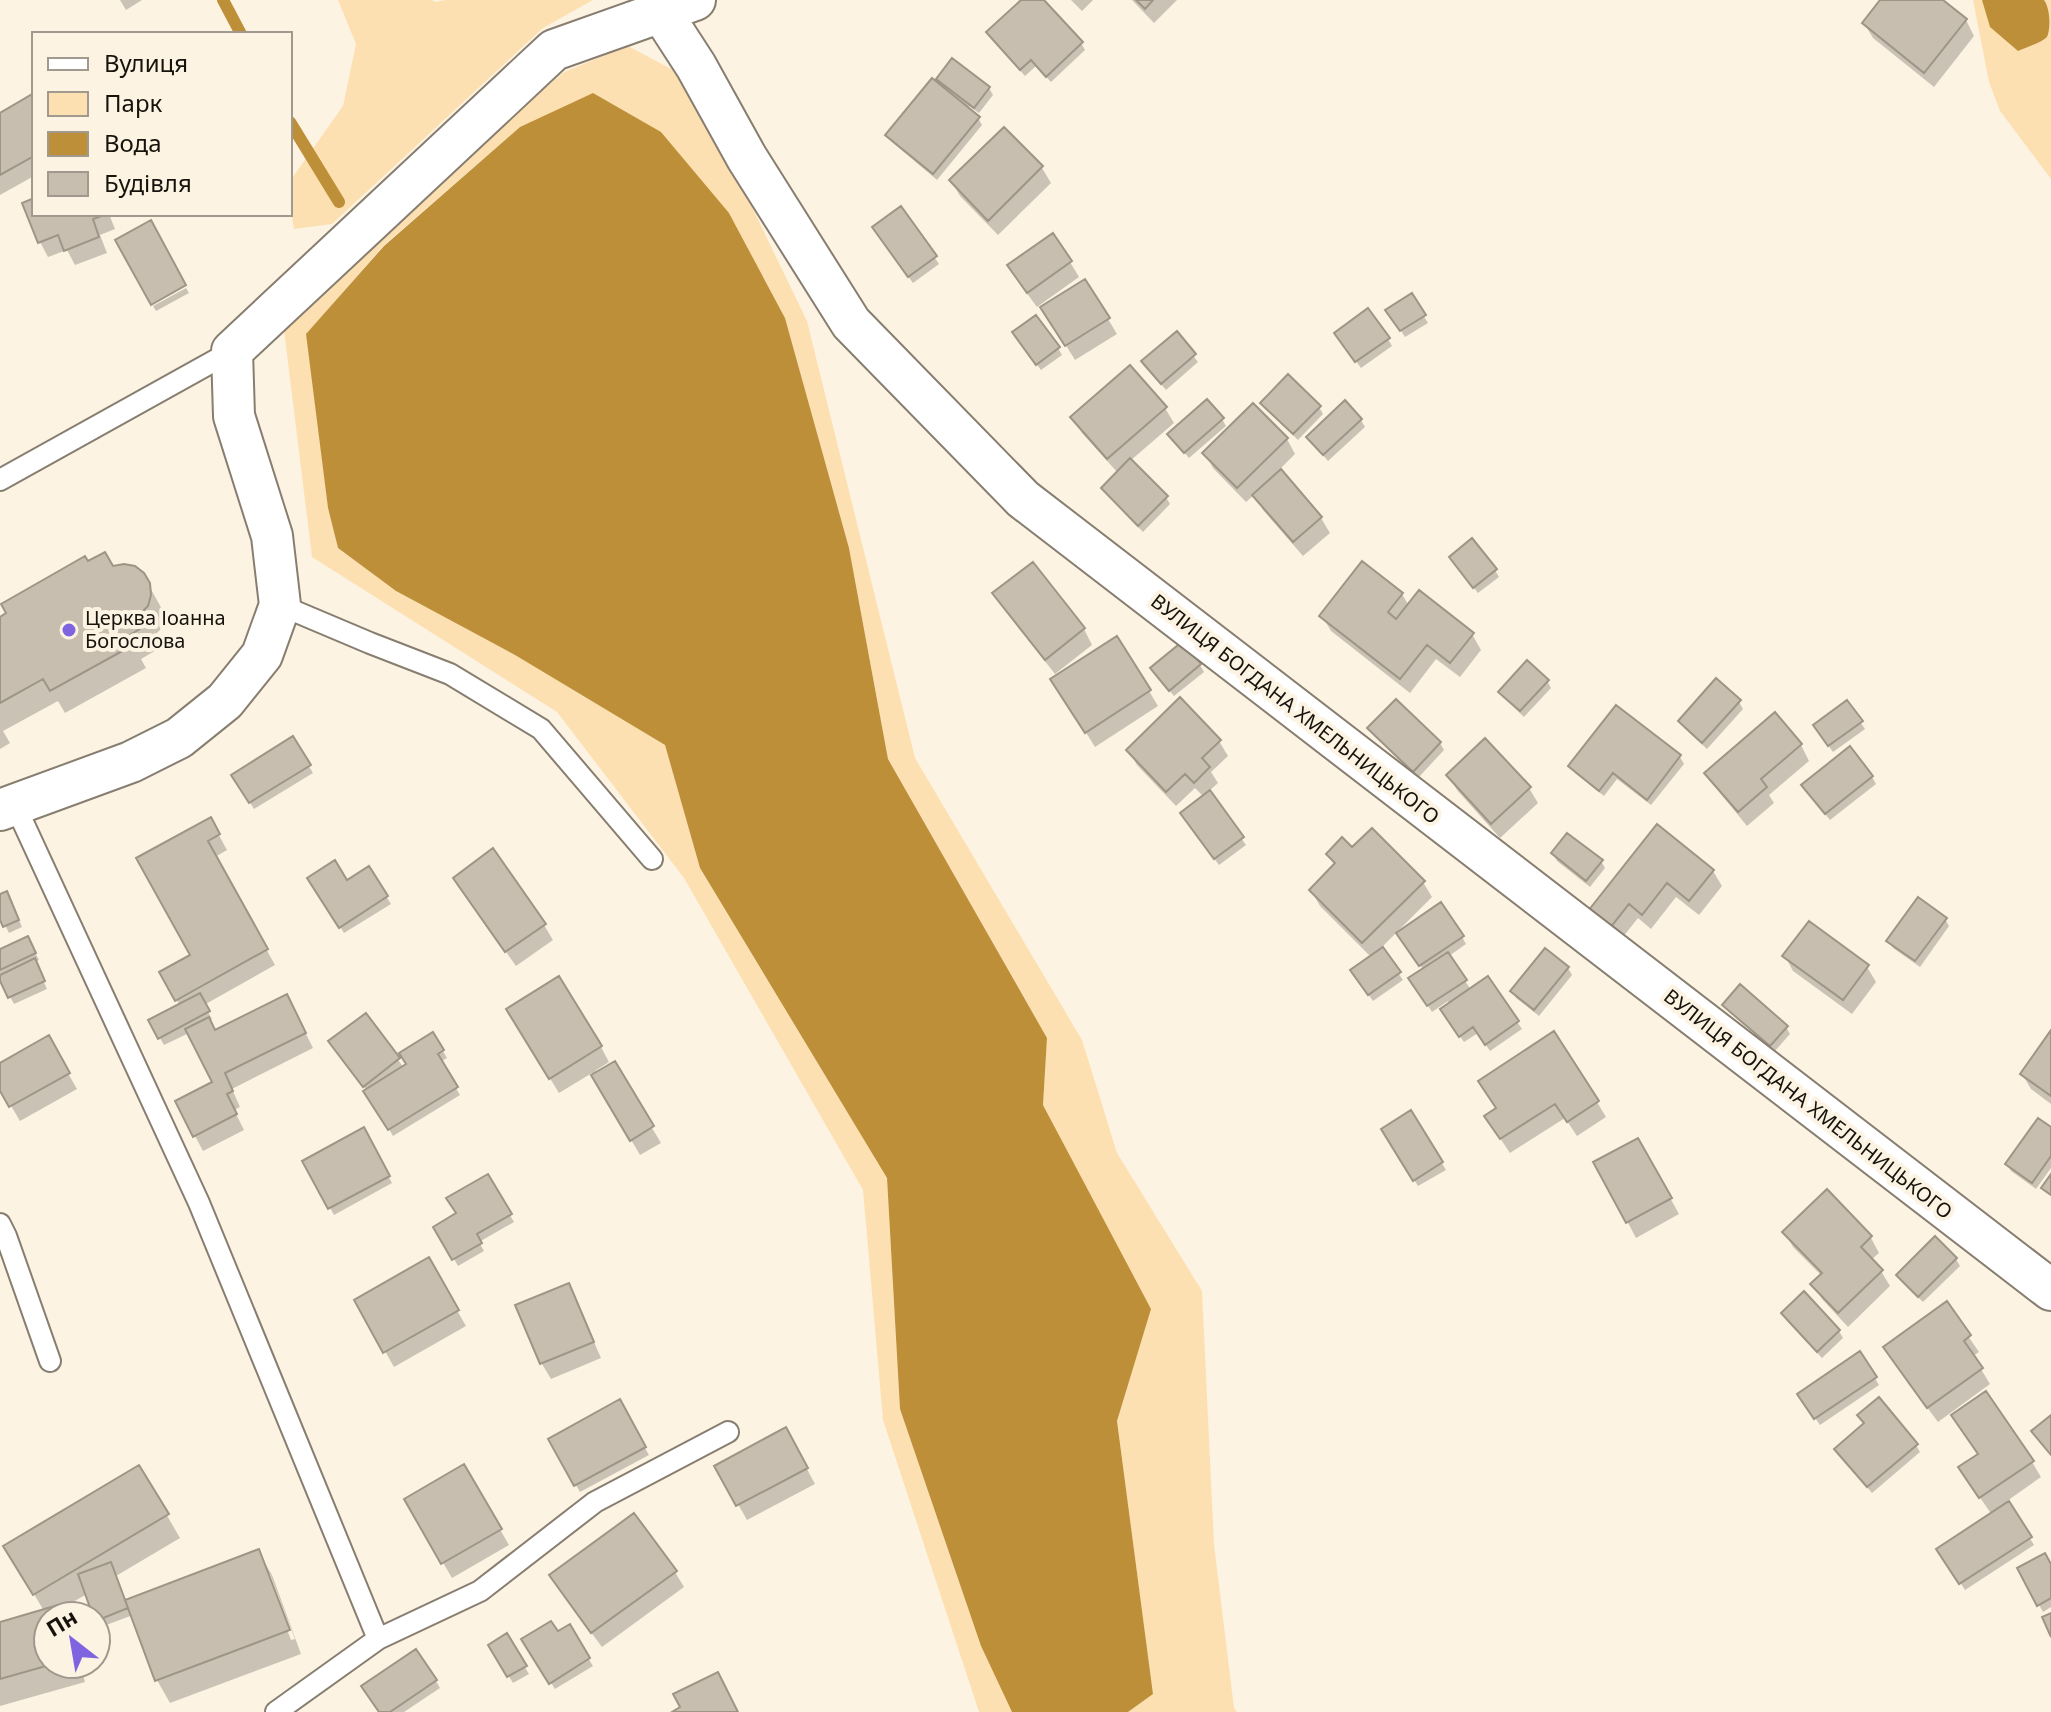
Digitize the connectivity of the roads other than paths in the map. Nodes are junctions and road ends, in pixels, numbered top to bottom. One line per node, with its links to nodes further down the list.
1 (670, 4): 2 (street); 8 (street, ВУЛИЦЯ БОГДАНА ХМЕЛЬНИЦЬКОГО)
2 (232, 351): 3 (lane); 4 (street)
3 (0, 480)
4 (280, 605): 5 (street); 6 (lane)
5 (7, 808): 11 (lane)
6 (652, 859)
7 (0, 1224): 9 (lane)
8 (2051, 1290)
9 (50, 1361)
10 (728, 1432): 11 (lane)
11 (378, 1639): 12 (lane)
12 (276, 1712)

